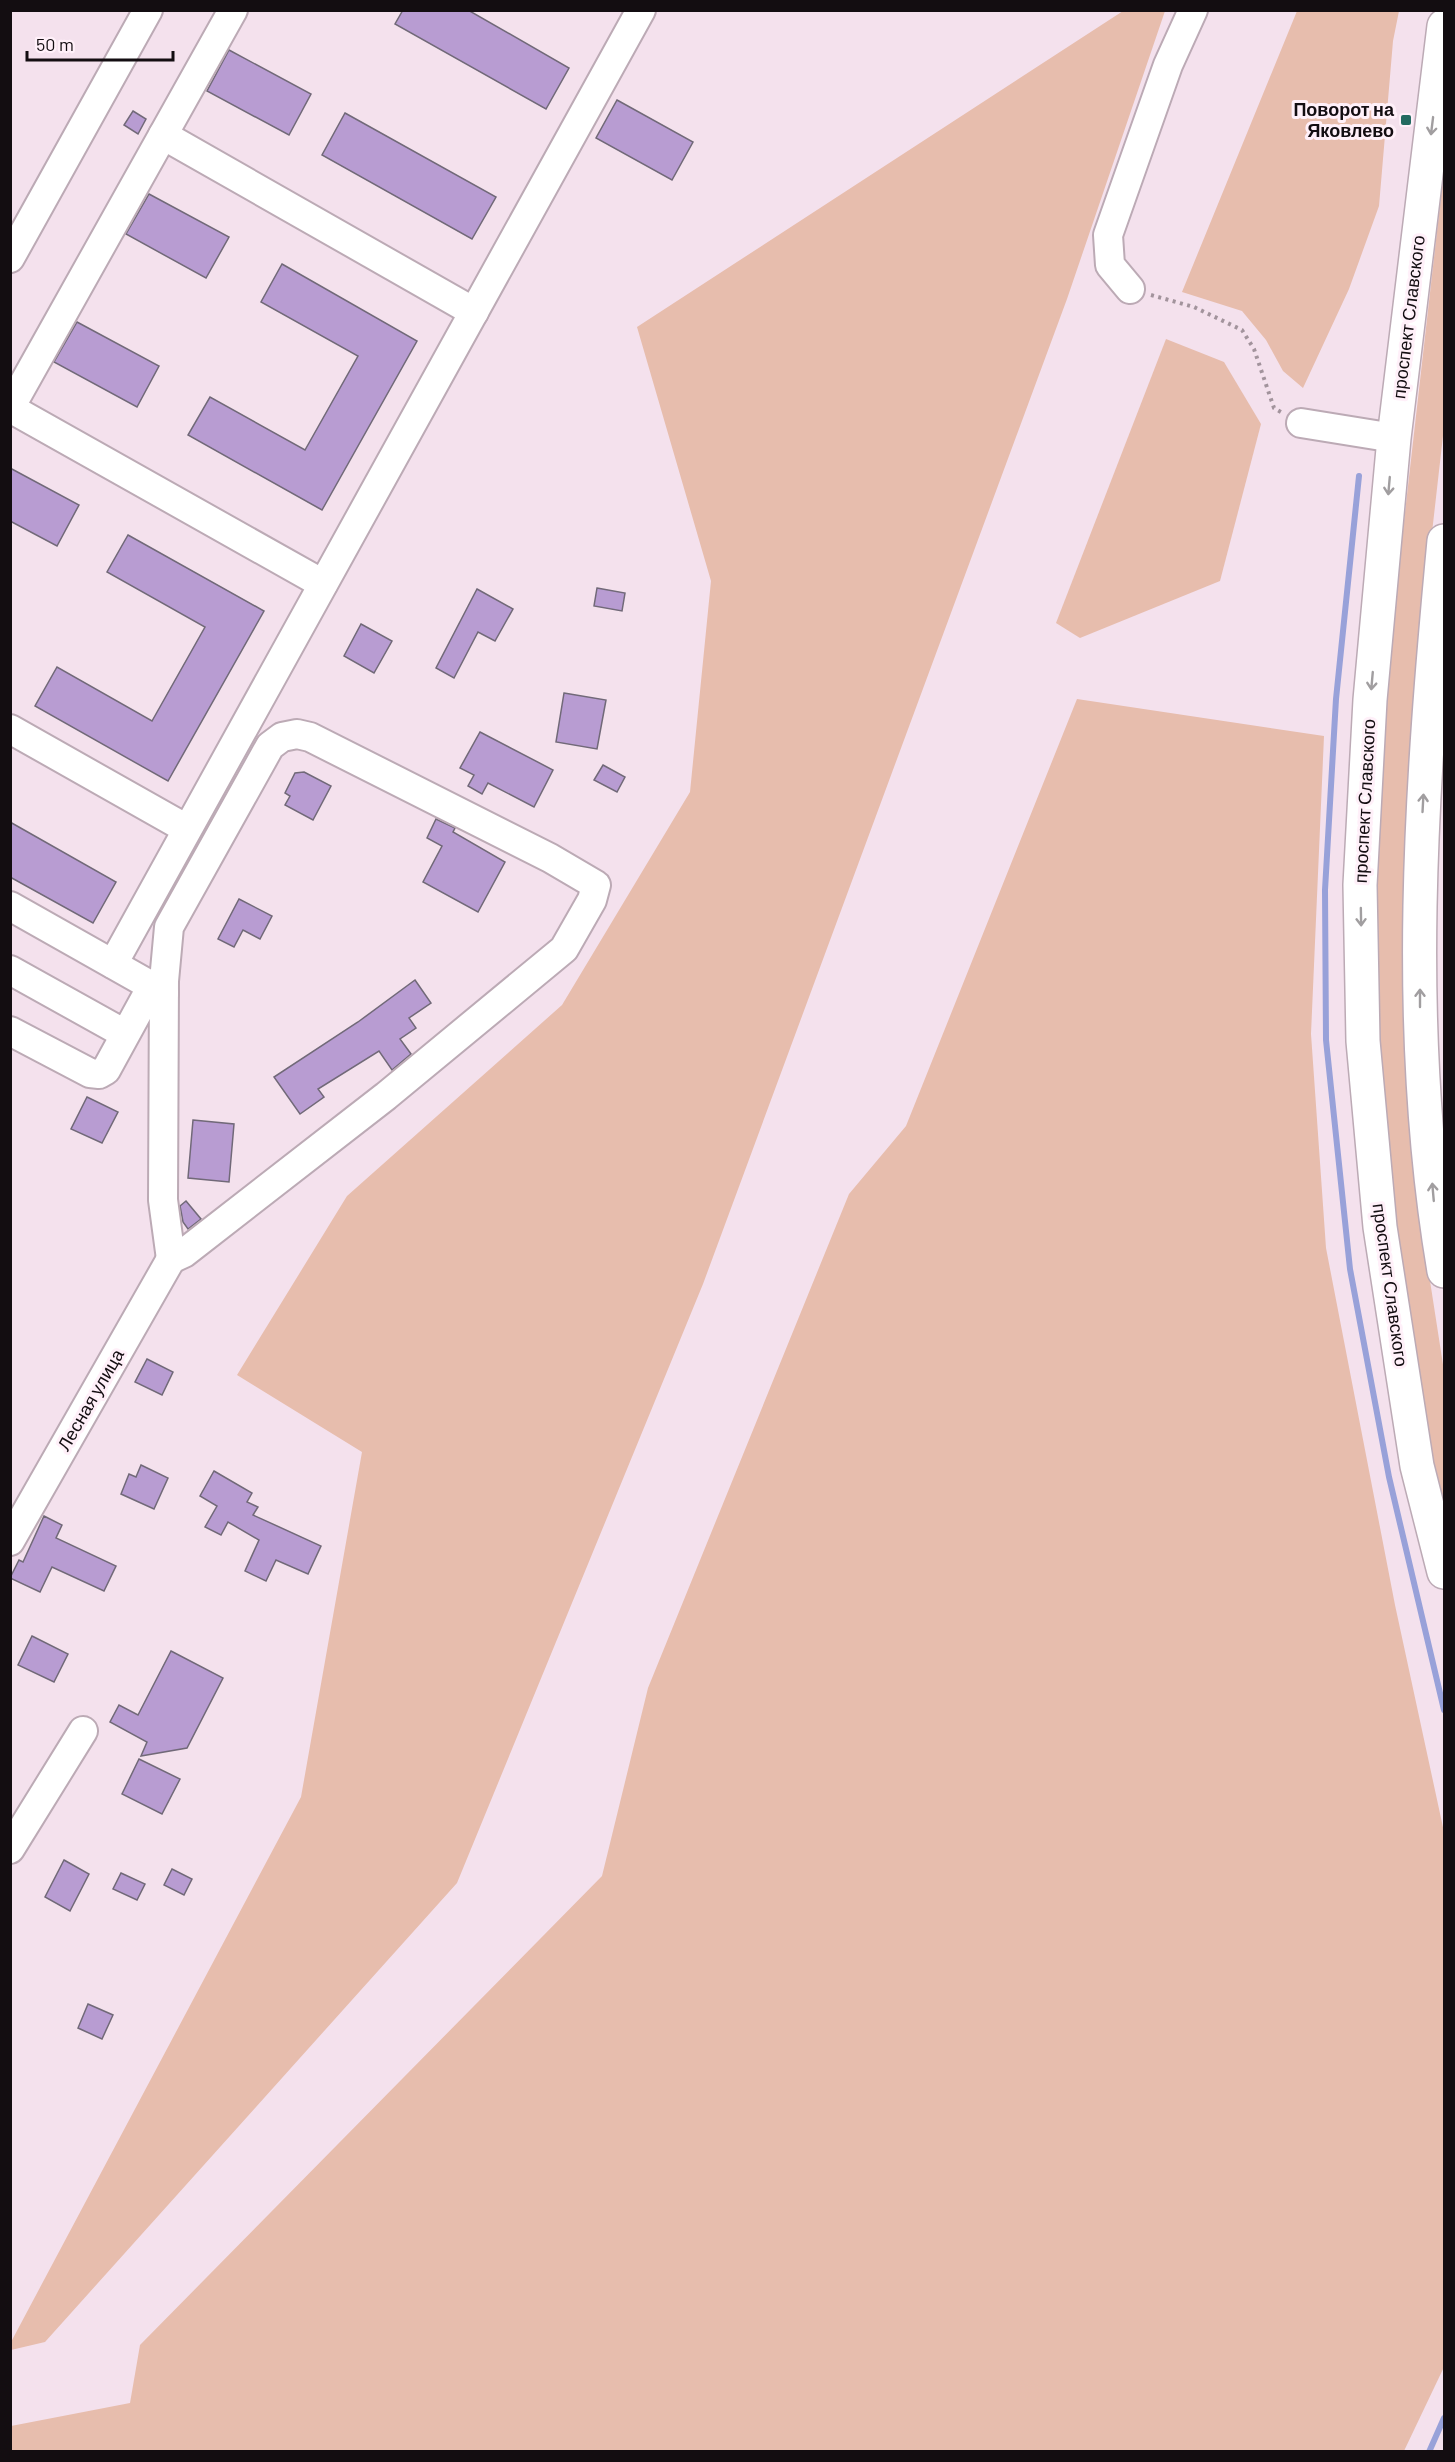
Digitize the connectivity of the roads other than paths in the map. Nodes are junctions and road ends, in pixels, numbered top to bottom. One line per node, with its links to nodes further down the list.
1 (148, 10): 7 (street)
2 (233, 10): 6 (street)
3 (641, 10): 9 (street)
4 (1193, 10): 8 (street)
5 (1444, 26): 12 (main road, проспект Славского, one-way to 12)
6 (163, 135): 9 (street); 10 (street)
7 (10, 258)
8 (1130, 289)
9 (474, 312): 14 (street)
10 (10, 408): 14 (street)
11 (1300, 423): 12 (street)
12 (1394, 438): 26 (main road, проспект Славского, one-way to 26)
13 (1444, 541): 24 (main road, one-way to 13)
14 (322, 584): 16 (street)
15 (10, 729): 16 (street)
16 (187, 829): 18 (street)
17 (10, 906): 18 (street)
18 (112, 964): 20 (street)
19 (10, 969): 22 (street)
20 (158, 989): 22 (street); 23 (street); 23 (street)
21 (10, 1031): 22 (street)
22 (125, 1034)
23 (171, 1259): 25 (street, Лесная улица)
24 (1444, 1271)
25 (10, 1542)
26 (1444, 1572)
27 (83, 1731): 28 (street)
28 (10, 1849)

